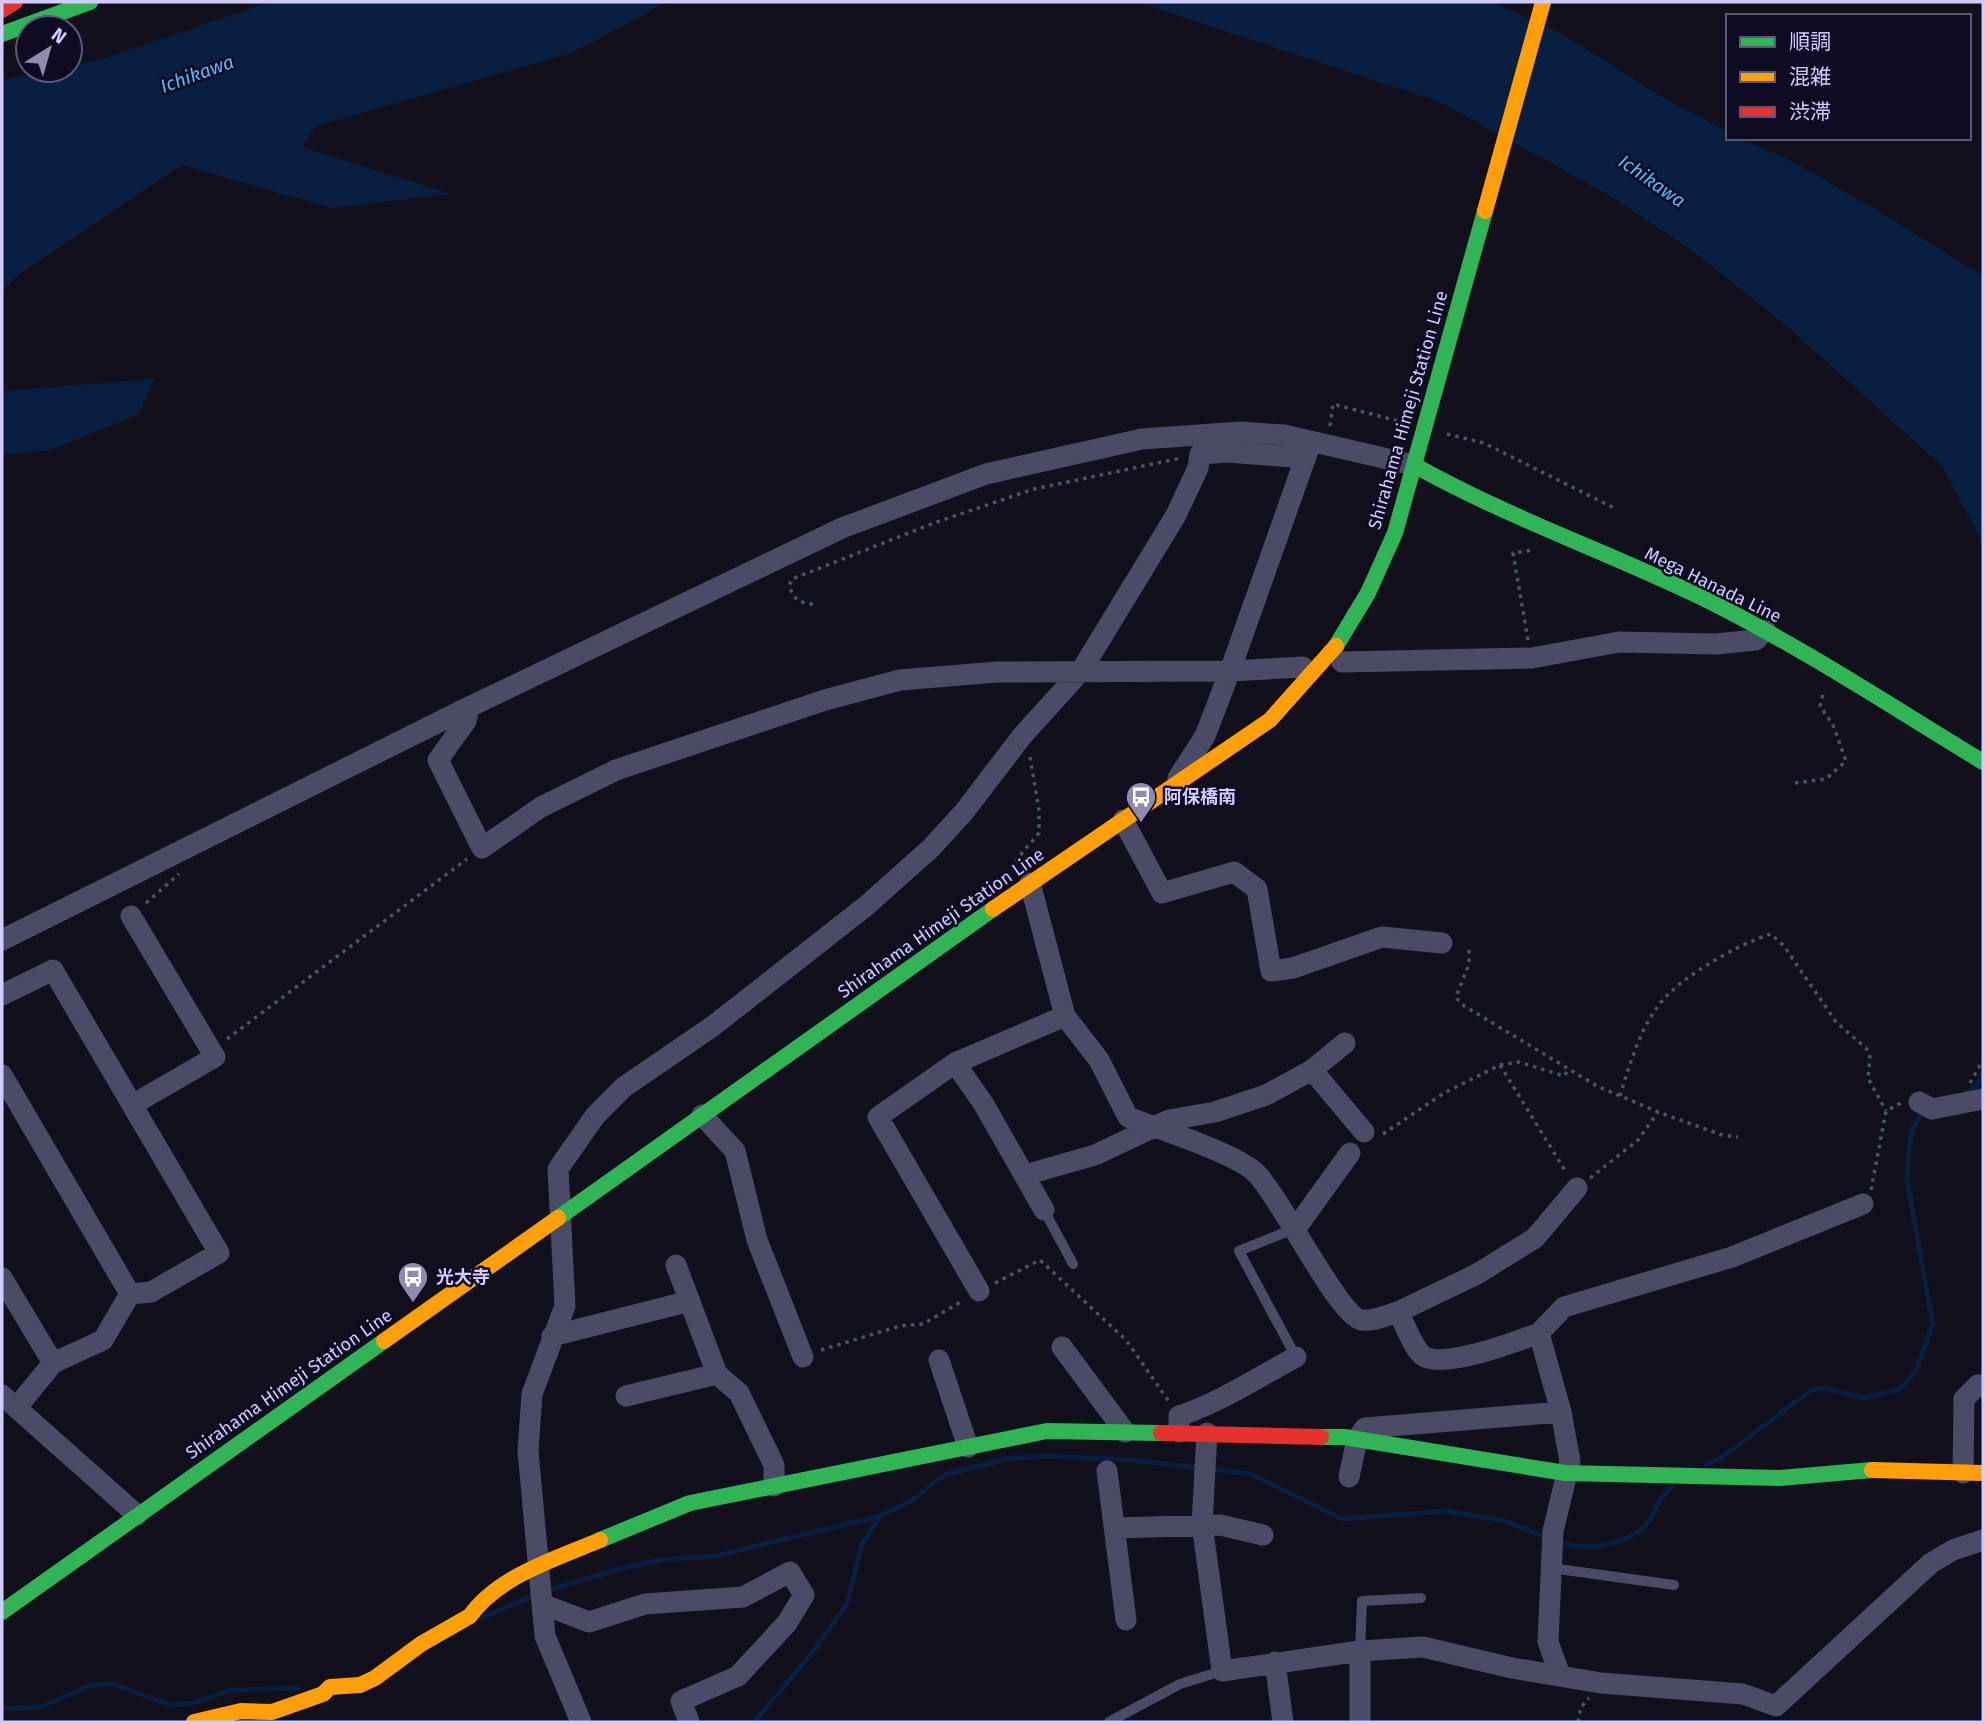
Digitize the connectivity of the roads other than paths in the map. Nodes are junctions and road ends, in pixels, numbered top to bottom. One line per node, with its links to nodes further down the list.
1 (15, 2): 4 (main road)
2 (90, 2): 5 (main road)
3 (1543, 2): 7 (main road, Shirahama Himeji Station Line)
4 (2, 10)
5 (2, 34)
6 (1314, 448): 7 (street); 11 (street); 12 (street); 13 (street)
7 (1416, 460): 8 (main road, Mega Hanada Line); 15 (main road, Shirahama Himeji Station Line)
8 (1765, 630): 9 (street); 14 (main road, Mega Hanada Line)
9 (1342, 662)
10 (1303, 667): 12 (street)
11 (1081, 671): 12 (street); 13 (street); 38 (street)
12 (1230, 671): 15 (street)
13 (469, 707): 19 (street)
14 (1983, 762)
15 (1173, 786): 16 (main road, Shirahama Himeji Station Line)
16 (1123, 820): 17 (main road, Shirahama Himeji Station Line); 20 (street)
17 (1030, 883): 22 (street); 30 (main road, Shirahama Himeji Station Line)
18 (131, 916): 28 (street)
19 (2, 940)
20 (1442, 943)
21 (2, 995): 28 (street)
22 (1065, 1016): 24 (street); 31 (street)
23 (1345, 1043): 25 (street)
24 (956, 1063): 34 (street); 43 (street)
25 (1311, 1070): 31 (street); 32 (street)
26 (2, 1076): 44 (street)
27 (1983, 1099): 29 (street)
28 (132, 1105): 44 (street)
29 (1925, 1106)
30 (702, 1115): 38 (main road, Shirahama Himeji Station Line); 50 (street)
31 (1154, 1128): 34 (street); 39 (street)
32 (1364, 1132)
33 (1350, 1153): 39 (street)
34 (1025, 1175): 37 (street)
35 (1577, 1188): 46 (street)
36 (1863, 1204): 47 (street)
37 (1044, 1210): 40 (lane)
38 (558, 1217): 48 (street); 69 (main road, Shirahama Himeji Station Line)
39 (1296, 1228): 46 (street); 51 (lane)
40 (1073, 1264)
41 (676, 1265): 45 (street)
42 (2, 1278): 53 (street)
43 (979, 1291)
44 (130, 1294): 53 (street)
45 (690, 1301): 48 (street); 54 (street)
46 (1398, 1312): 47 (street)
47 (1539, 1334): 58 (street)
48 (552, 1336): 75 (street)
49 (1062, 1347): 60 (street)
50 (803, 1357)
51 (1296, 1357): 59 (street)
52 (939, 1360): 63 (street)
53 (52, 1363): 57 (street)
54 (717, 1374): 56 (street); 68 (street)
55 (1983, 1386): 66 (street)
56 (626, 1396)
57 (9, 1401): 69 (street)
58 (1561, 1412): 62 (street); 65 (street)
59 (1179, 1424): 60 (main road); 61 (main road)
60 (1125, 1432): 63 (main road)
61 (1206, 1433): 62 (main road); 70 (street)
62 (1357, 1439): 65 (main road); 67 (street)
63 (968, 1447): 68 (main road)
64 (1107, 1472): 71 (street)
65 (1565, 1473): 66 (main road); 74 (street)
66 (1973, 1473)
67 (1349, 1477)
68 (774, 1486): 75 (main road)
69 (137, 1515): 79 (main road, Shirahama Himeji Station Line)
70 (1202, 1524): 71 (street); 72 (street); 83 (street)
71 (1114, 1528): 80 (street)
72 (1263, 1535)
73 (1983, 1540): 84 (street)
74 (1552, 1560): 76 (lane); 84 (street)
75 (538, 1566): 78 (street); 85 (main road)
76 (1674, 1585)
77 (1421, 1598): 81 (lane)
78 (542, 1604): 86 (street); 87 (street)
79 (2, 1612)
80 (1126, 1620)
81 (1360, 1651): 82 (street); 84 (street); 90 (street)
82 (1275, 1661): 83 (street); 89 (street)
83 (1222, 1671): 88 (lane)
84 (1560, 1675)
85 (194, 1722)
86 (582, 1722)
87 (689, 1722)
88 (1109, 1722)
89 (1283, 1722)
90 (1360, 1722)

